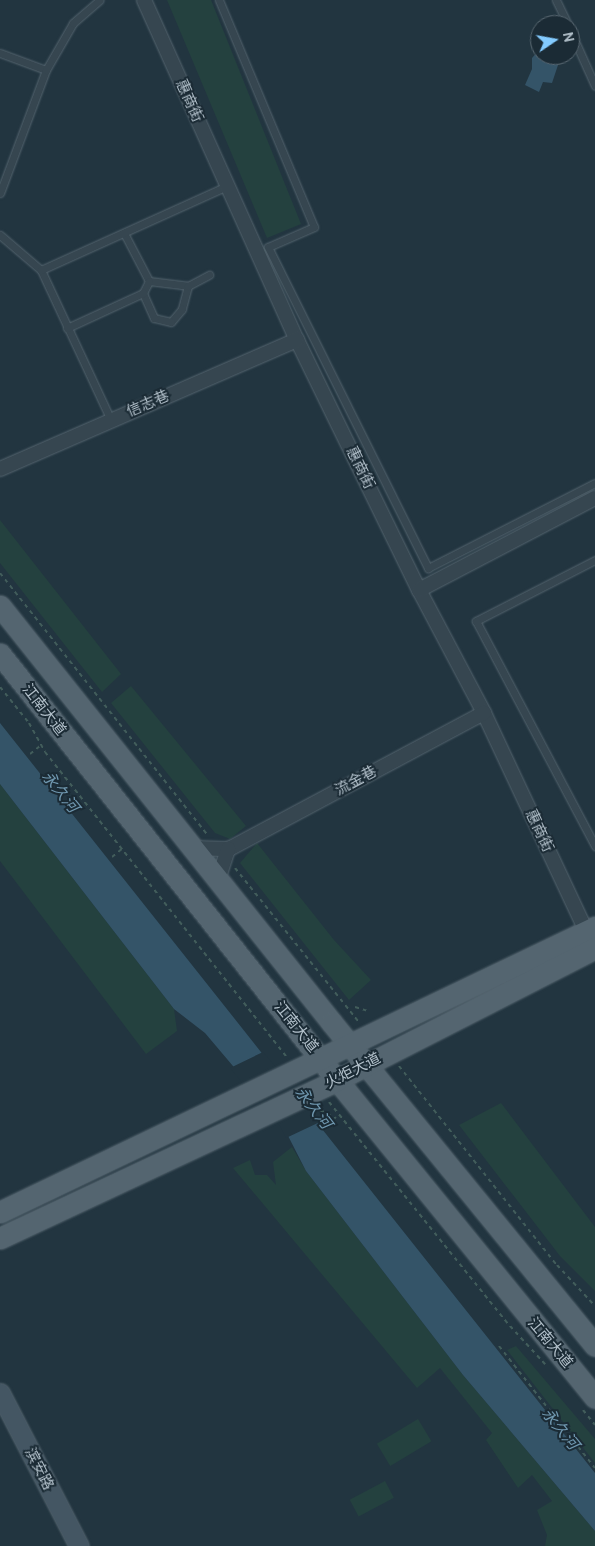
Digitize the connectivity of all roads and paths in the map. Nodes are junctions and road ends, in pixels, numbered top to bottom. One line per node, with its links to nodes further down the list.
1 (99, 0): 8 (lane)
2 (144, 0): 10 (street, 惠商街)
3 (219, 0): 23 (lane)
4 (556, 0): 5 (lane)
5 (563, 15)
6 (580, 52): 9 (lane)
7 (0, 53): 8 (lane)
8 (46, 70): 11 (lane)
9 (595, 86)
10 (227, 186): 12 (lane); 20 (street, 惠商街)
11 (0, 193)
12 (124, 233): 14 (lane); 16 (lane)
13 (0, 235): 14 (lane)
14 (41, 270): 19 (lane)
15 (209, 275): 17 (lane)
16 (149, 281): 17 (lane); 18 (lane)
17 (188, 286): 18 (lane)
18 (143, 293): 19 (lane)
19 (68, 328): 21 (lane)
20 (297, 340): 21 (street, 信志巷); 27 (street, 惠商街)
21 (111, 420): 22 (street, 信志巷)
22 (0, 469)
23 (595, 483)
24 (595, 498): 27 (street)
25 (595, 560): 33 (lane)
26 (0, 573): 36 (path)
27 (419, 590): 30 (street, 惠商街)
28 (0, 606): 34 (main road, 江南大道)
29 (0, 654): 45 (main road, 江南大道)
30 (484, 713): 36 (street, 流金巷); 39 (street, 惠商街)
31 (41, 744): 32 (path)
32 (30, 754)
33 (595, 846)
34 (195, 848): 36 (street); 38 (main road, 江南大道)
35 (122, 849): 37 (path)
36 (224, 852): 38 (street); 42 (path)
37 (112, 857)
38 (218, 880): 43 (main road, 江南大道)
39 (592, 936): 42 (main road, 火炬大道); 44 (main road, 火炬大道)
40 (355, 1007): 41 (path)
41 (368, 1011)
42 (371, 1036): 43 (main road, 火炬大道)
43 (351, 1046): 45 (main road, 火炬大道); 46 (main road, 江南大道)
44 (387, 1053): 46 (main road, 火炬大道); 52 (path)
45 (322, 1058): 47 (main road, 江南大道); 50 (main road, 火炬大道)
46 (367, 1065): 47 (main road, 火炬大道); 53 (main road, 江南大道)
47 (337, 1080): 51 (main road, 火炬大道); 56 (main road, 江南大道)
48 (320, 1110): 49 (path)
49 (336, 1118)
50 (0, 1212)
51 (0, 1238)
52 (595, 1306)
53 (595, 1345)
54 (499, 1346): 57 (path)
55 (0, 1393): 58 (street, 滨安路)
56 (595, 1398)
57 (595, 1468)
58 (79, 1546)

